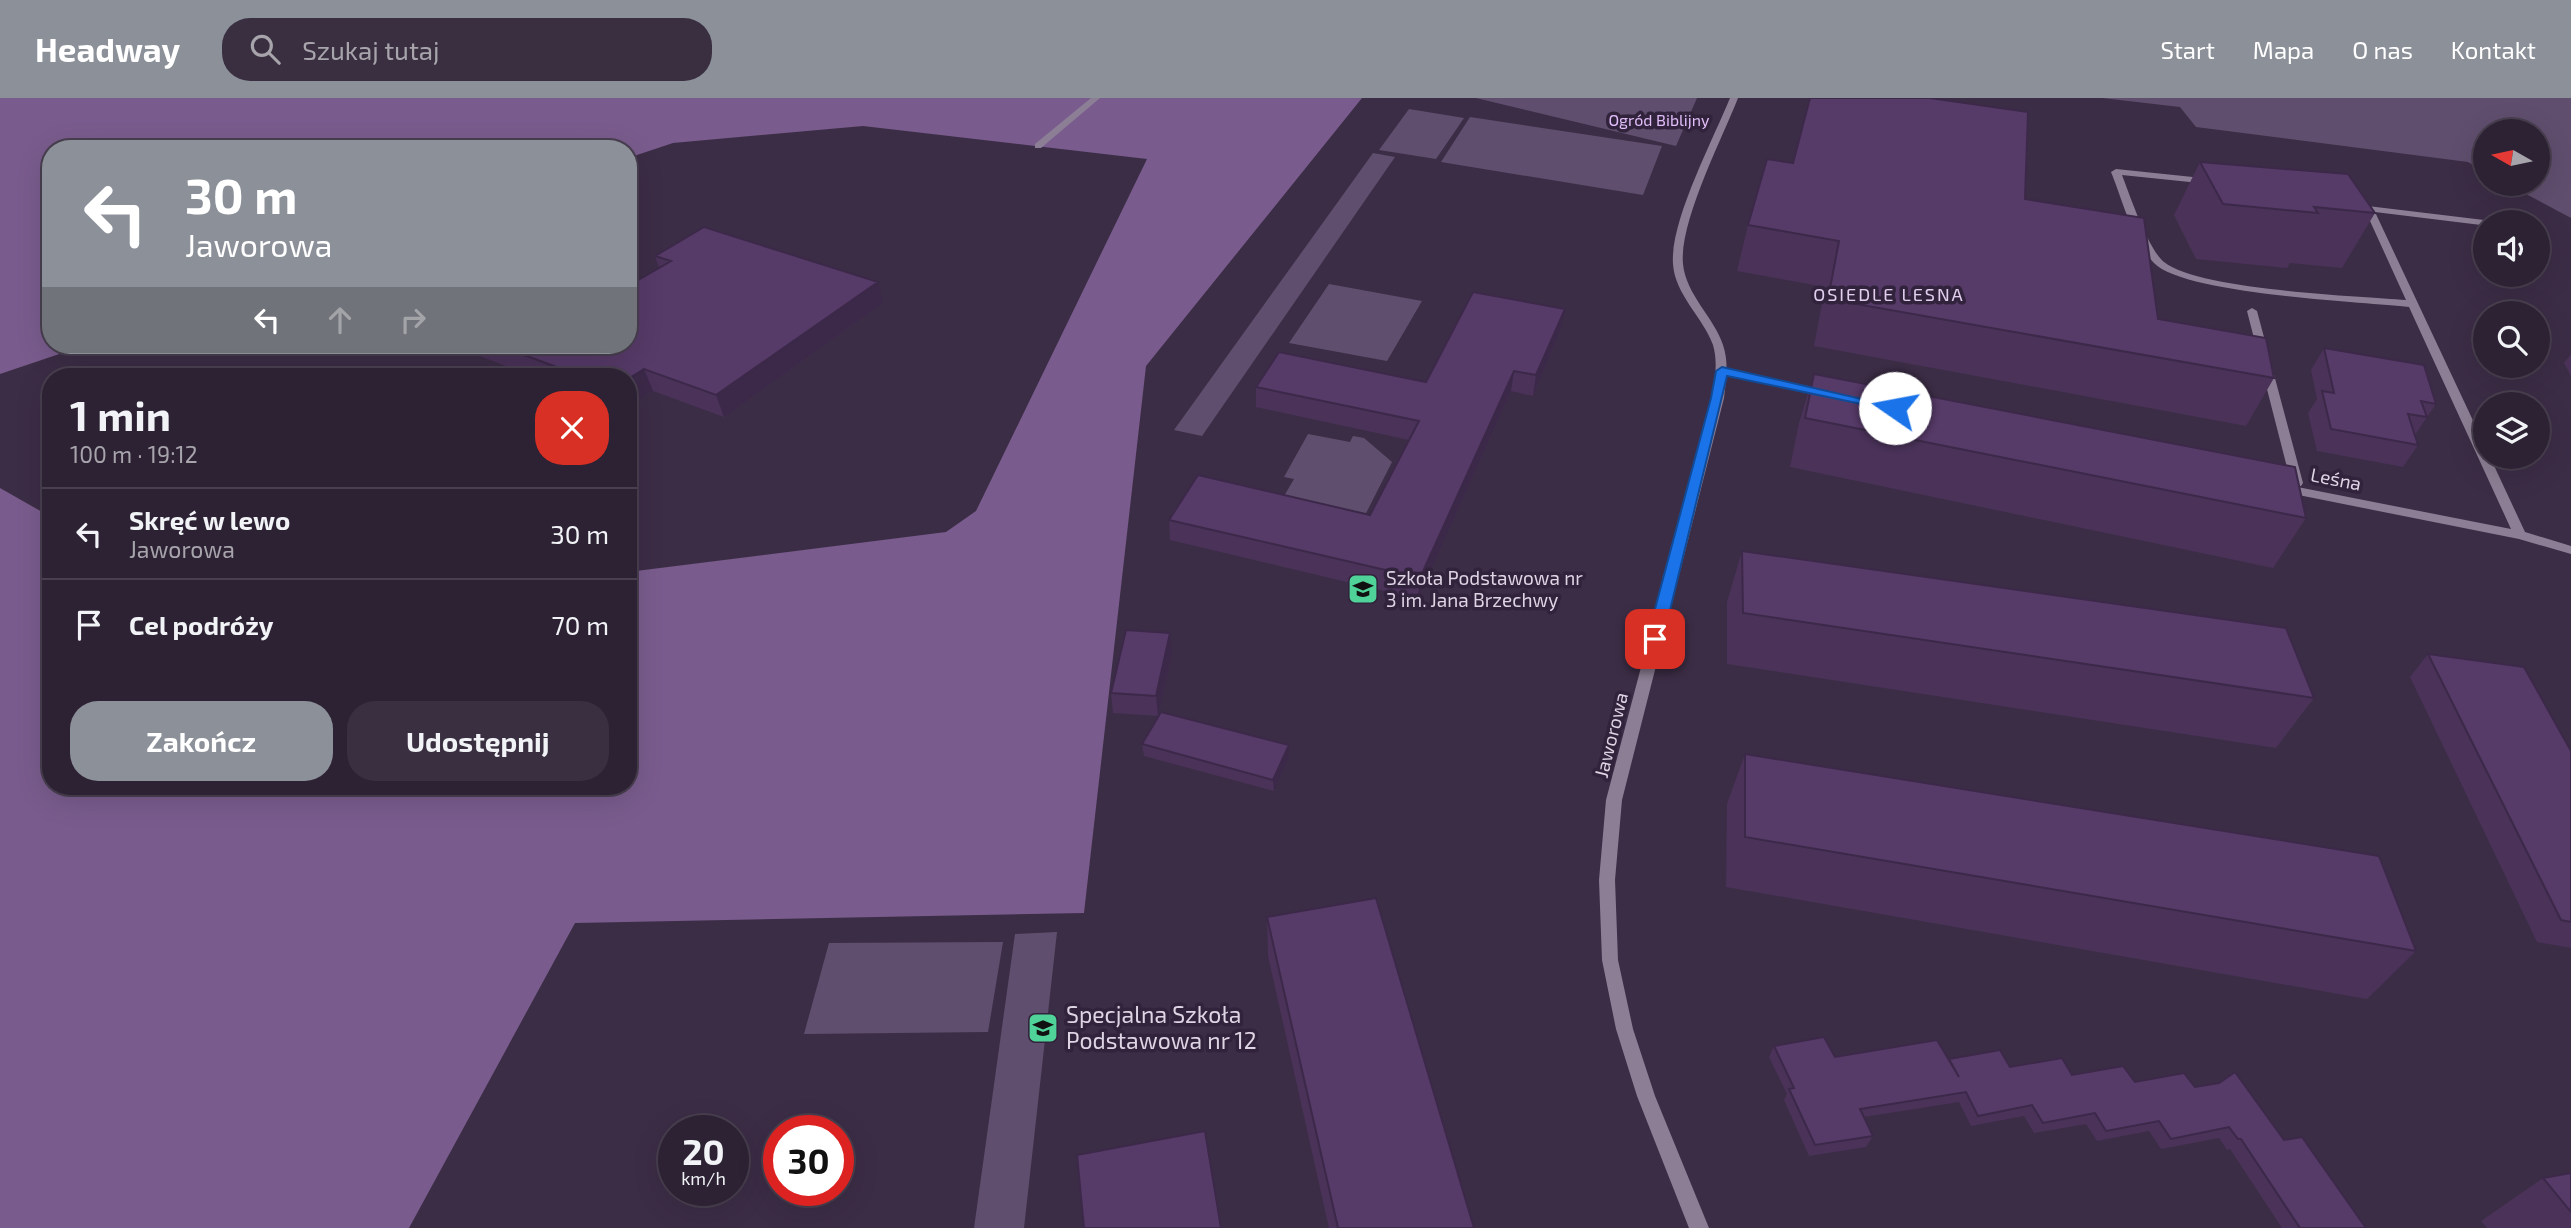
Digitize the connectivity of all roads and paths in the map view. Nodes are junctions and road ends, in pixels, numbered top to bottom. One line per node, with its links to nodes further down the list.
1 (1096, 98): 3 (street)
2 (1734, 98): 10 (street, Jaworowa)
3 (1038, 146)
4 (2226, 184): 8 (street)
5 (2342, 204): 6 (street)
6 (2369, 208): 7 (street); 8 (street)
7 (2473, 221)
8 (2414, 304): 14 (street)
9 (2252, 311): 13 (street)
10 (1722, 371): 11 (street); 16 (street, Jaworowa)
11 (1841, 396)
12 (2273, 486): 13 (street, Leśna)
13 (2300, 492): 14 (street, Leśna)
14 (2520, 535): 15 (street, Leśna)
15 (2571, 550)
16 (1699, 1228)

